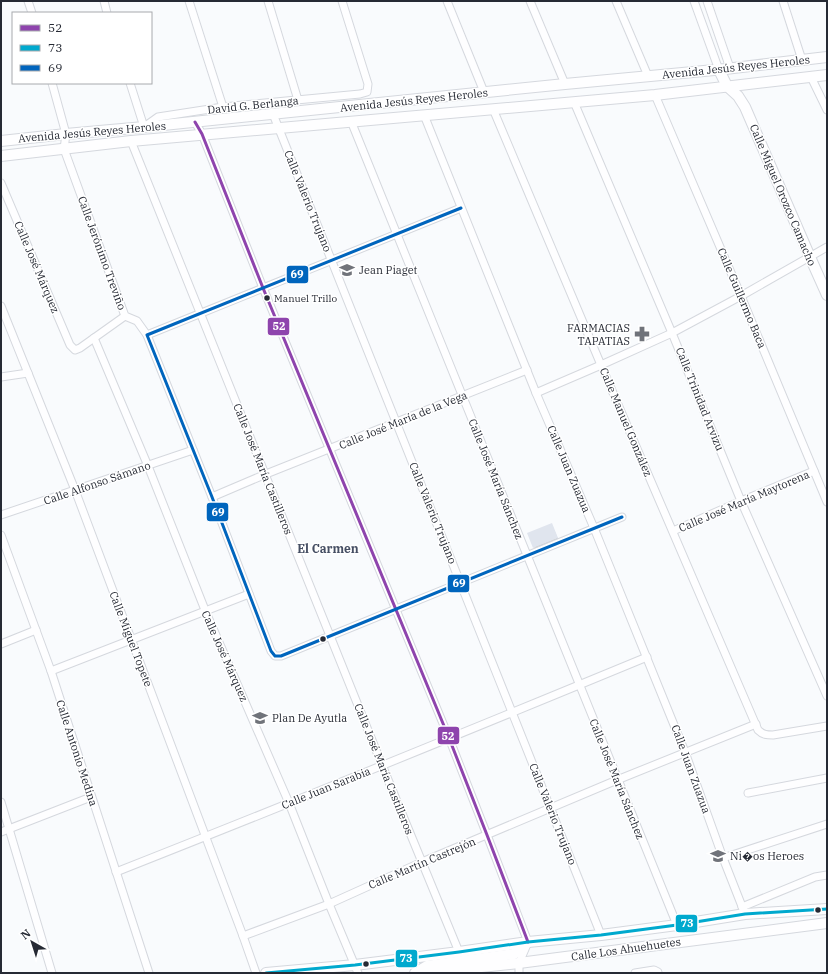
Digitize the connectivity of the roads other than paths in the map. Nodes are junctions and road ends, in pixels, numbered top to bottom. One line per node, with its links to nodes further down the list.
1 (28, 1): 12 (street)
2 (104, 1): 13 (street)
3 (189, 1): 31 (street)
4 (268, 1): 29 (street)
5 (342, 1): 29 (street, David G. Berlanga)
6 (447, 1): 26 (street)
7 (530, 1): 23 (street)
8 (616, 1): 19 (street)
9 (694, 1): 17 (street, Calle Miguel Orozco Camacho)
10 (706, 1): 16 (street)
11 (783, 1): 15 (street)
12 (32, 12)
13 (107, 12)
14 (827, 57): 15 (street, Avenida Jesús Reyes Heroles)
15 (802, 60): 16 (street, Avenida Jesús Reyes Heroles)
16 (730, 68): 17 (street, Avenida Jesús Reyes Heroles); 24 (street)
17 (719, 70): 19 (street, Avenida Jesús Reyes Heroles); 25 (street, Calle Miguel Orozco Camacho)
18 (827, 75): 20 (street, Avenida Jesús Reyes Heroles)
19 (648, 76): 23 (street, Avenida Jesús Reyes Heroles)
20 (811, 77): 24 (street, Avenida Jesús Reyes Heroles); 33 (street)
21 (52, 84): 40 (street, Calle Jerónimo Treviño)
22 (130, 84): 38 (street)
23 (565, 84): 26 (street, Avenida Jesús Reyes Heroles)
24 (739, 85): 25 (street, Avenida Jesús Reyes Heroles); 28 (street)
25 (727, 86): 27 (street, Avenida Jesús Reyes Heroles); 28 (street, Calle Miguel Orozco Camacho)
26 (484, 92): 34 (street, Avenida Jesús Reyes Heroles)
27 (655, 95): 30 (street, Avenida Jesús Reyes Heroles); 54 (street, Calle Guillermo Baca)
28 (738, 96): 50 (street, Calle Miguel Orozco Camacho)
29 (298, 100): 31 (street, David G. Berlanga)
30 (574, 102): 32 (street, Avenida Jesús Reyes Heroles); 58 (street, Calle Trinidad Arvizu)
31 (223, 107): 38 (street, David G. Berlanga)
32 (493, 109): 35 (street, Avenida Jesús Reyes Heroles); 61 (street, Calle Manuel González)
33 (827, 110)
34 (273, 114): 37 (street, Avenida Jesús Reyes Heroles); 39 (street, Calle Valerio Trujano)
35 (424, 115): 36 (street, Avenida Jesús Reyes Heroles); 47 (street, Calle Juan Zuazua)
36 (351, 121): 39 (street, Avenida Jesús Reyes Heroles); 48 (street, Calle José María Sánchez)
37 (196, 122): 38 (street, Avenida Jesús Reyes Heroles); 41 (street)
38 (144, 127): 40 (street, Avenida Jesús Reyes Heroles)
39 (278, 128): 41 (street, Avenida Jesús Reyes Heroles); 51 (street, Calle Valerio Trujano)
40 (66, 134): 42 (street, Avenida Jesús Reyes Heroles); 44 (street, Calle Jerónimo Treviño)
41 (202, 134): 43 (street, Avenida Jesús Reyes Heroles); 52 (street)
42 (1, 141)
43 (131, 141): 44 (street, Avenida Jesús Reyes Heroles); 56 (street, Calle José María Castilleros)
44 (64, 149): 45 (street, Avenida Jesús Reyes Heroles); 57 (street, Calle Jerónimo Treviño)
45 (1, 156)
46 (1, 182): 60 (street, Calle José Márquez)
47 (461, 208): 48 (street); 62 (street, Calle Juan Zuazua)
48 (397, 234): 51 (street); 66 (street, Calle José María Sánchez)
49 (827, 247): 50 (street)
50 (810, 257): 53 (street, Calle Miguel Orozco Camacho); 54 (street)
51 (332, 260): 52 (street); 67 (street, Calle Valerio Trujano)
52 (263, 288): 56 (street); 68 (street)
53 (827, 295)
54 (741, 296): 58 (street); 71 (street, Calle Guillermo Baca)
55 (1, 306): 63 (street, Calle Miguel Topete)
56 (200, 314): 59 (street); 72 (street, Calle José María Castilleros)
57 (125, 316): 59 (street, Calle Jerónimo Treviño); 60 (street)
58 (672, 333): 61 (street); 75 (street, Calle Trinidad Arvizu)
59 (147, 335): 69 (street, Calle Jerónimo Treviño)
60 (94, 338): 70 (street, Calle José Márquez)
61 (601, 365): 65 (street); 80 (street, Calle Manuel González)
62 (527, 370): 65 (street, Calle Juan Zuazua); 66 (street, Calle José María de la Vega)
63 (28, 373): 64 (street); 73 (street, Calle Miguel Topete)
64 (1, 377)
65 (536, 393): 79 (street, Calle Juan Zuazua)
66 (462, 396): 67 (street, Calle José María de la Vega); 82 (street, Calle José María Sánchez)
67 (396, 422): 68 (street, Calle José María de la Vega); 83 (street, Calle Valerio Trujano)
68 (330, 449): 72 (street, Calle José María de la Vega); 86 (street)
69 (193, 450): 70 (street, Calle Alfonso Sámano); 74 (street, Calle Jerónimo Treviño)
70 (148, 466): 73 (street, Calle Alfonso Sámano); 85 (street, Calle José Márquez)
71 (814, 471): 75 (street, Calle José María Maytorena); 76 (street, Calle Guillermo Baca)
72 (266, 474): 74 (street, Calle José María de la Vega); 88 (street, Calle José María Castilleros)
73 (75, 490): 77 (street, Calle Alfonso Sámano); 89 (street, Calle Miguel Topete)
74 (212, 497): 84 (street, Calle Jerónimo Treviño)
75 (741, 501): 80 (street, Calle José María Maytorena); 94 (street, Calle Trinidad Arvizu)
76 (827, 502)
77 (1, 516)
78 (622, 517): 79 (street)
79 (594, 528): 82 (street); 91 (street, Calle Juan Zuazua)
80 (673, 531): 96 (street, Calle Manuel González)
81 (1, 535): 87 (street, Calle Antonio Medina)
82 (527, 556): 83 (street); 93 (street, Calle José María Sánchez)
83 (461, 583): 86 (street); 95 (street, Calle Valerio Trujano)
84 (249, 594): 85 (street); 88 (street, Calle Jerónimo Treviño)
85 (205, 610): 89 (street); 106 (street, Calle José Márquez)
86 (396, 610): 88 (street); 98 (street)
87 (36, 630): 90 (street); 92 (street, Calle Antonio Medina)
88 (330, 636): 100 (street, Calle José María Castilleros)
89 (131, 639): 92 (street); 112 (street, Calle Miguel Topete)
90 (1, 644)
91 (647, 657): 93 (street, Calle Juan Sarabia); 99 (street, Calle Juan Zuazua)
92 (51, 671): 104 (street, Calle Antonio Medina)
93 (579, 685): 95 (street, Calle Juan Sarabia); 102 (street, Calle José María Sánchez)
94 (827, 696)
95 (512, 713): 98 (street, Calle Juan Sarabia); 107 (street, Calle Valerio Trujano)
96 (756, 724): 97 (street, Calle Manuel González); 99 (street, Calle Martín Castrejón)
97 (827, 726)
98 (449, 738): 100 (street, Calle Juan Sarabia); 111 (street)
99 (685, 752): 102 (street, Calle Martín Castrejón); 113 (street, Calle Juan Zuazua)
100 (382, 765): 106 (street, Calle Juan Sarabia); 114 (street, Calle José María Castilleros)
101 (827, 778): 103 (street)
102 (617, 780): 107 (street, Calle Martín Castrejón); 121 (street, Calle José María Sánchez)
103 (748, 793)
104 (91, 797): 109 (street); 115 (street, Calle Antonio Medina)
105 (1, 802): 109 (street)
106 (290, 803): 112 (street, Calle Juan Sarabia); 117 (street, Calle José Márquez)
107 (550, 809): 111 (street, Calle Martín Castrejón); 122 (street, Calle Valerio Trujano)
108 (827, 824): 113 (street)
109 (9, 829): 110 (street); 128 (street)
110 (1, 832)
111 (487, 835): 114 (street, Calle Martín Castrejón); 124 (street)
112 (206, 836): 115 (street, Calle Juan Sarabia); 123 (street, Calle Miguel Topete)
113 (723, 858): 119 (street, Calle Juan Zuazua)
114 (422, 862): 117 (street, Calle Martín Castrejón); 125 (street, Calle José María Castilleros)
115 (116, 872): 129 (street, Calle Antonio Medina)
116 (827, 875): 119 (street)
117 (329, 904): 123 (street, Calle Martín Castrejón); 127 (street, Calle José Márquez)
118 (827, 909): 119 (street, Calle Los Ahuehuetes)
119 (743, 911): 121 (street, Calle Los Ahuehuetes)
120 (827, 923): 126 (street, Calle Los Ahuehuetes)
121 (676, 926): 122 (street, Calle Los Ahuehuetes)
122 (601, 935): 124 (street, Calle Los Ahuehuetes)
123 (243, 936): 130 (street, Calle Miguel Topete)
124 (528, 942): 125 (street, Calle Los Ahuehuetes); 126 (street); 132 (street)
125 (459, 952): 127 (street, Calle Los Ahuehuetes)
126 (519, 968): 133 (street, Calle Los Ahuehuetes)
127 (357, 969): 131 (street, Calle Los Ahuehuetes)
128 (52, 973)
129 (149, 973)
130 (256, 973)
131 (266, 973)
132 (415, 973)
133 (425, 973)
134 (634, 973): 135 (street)
135 (658, 973)

